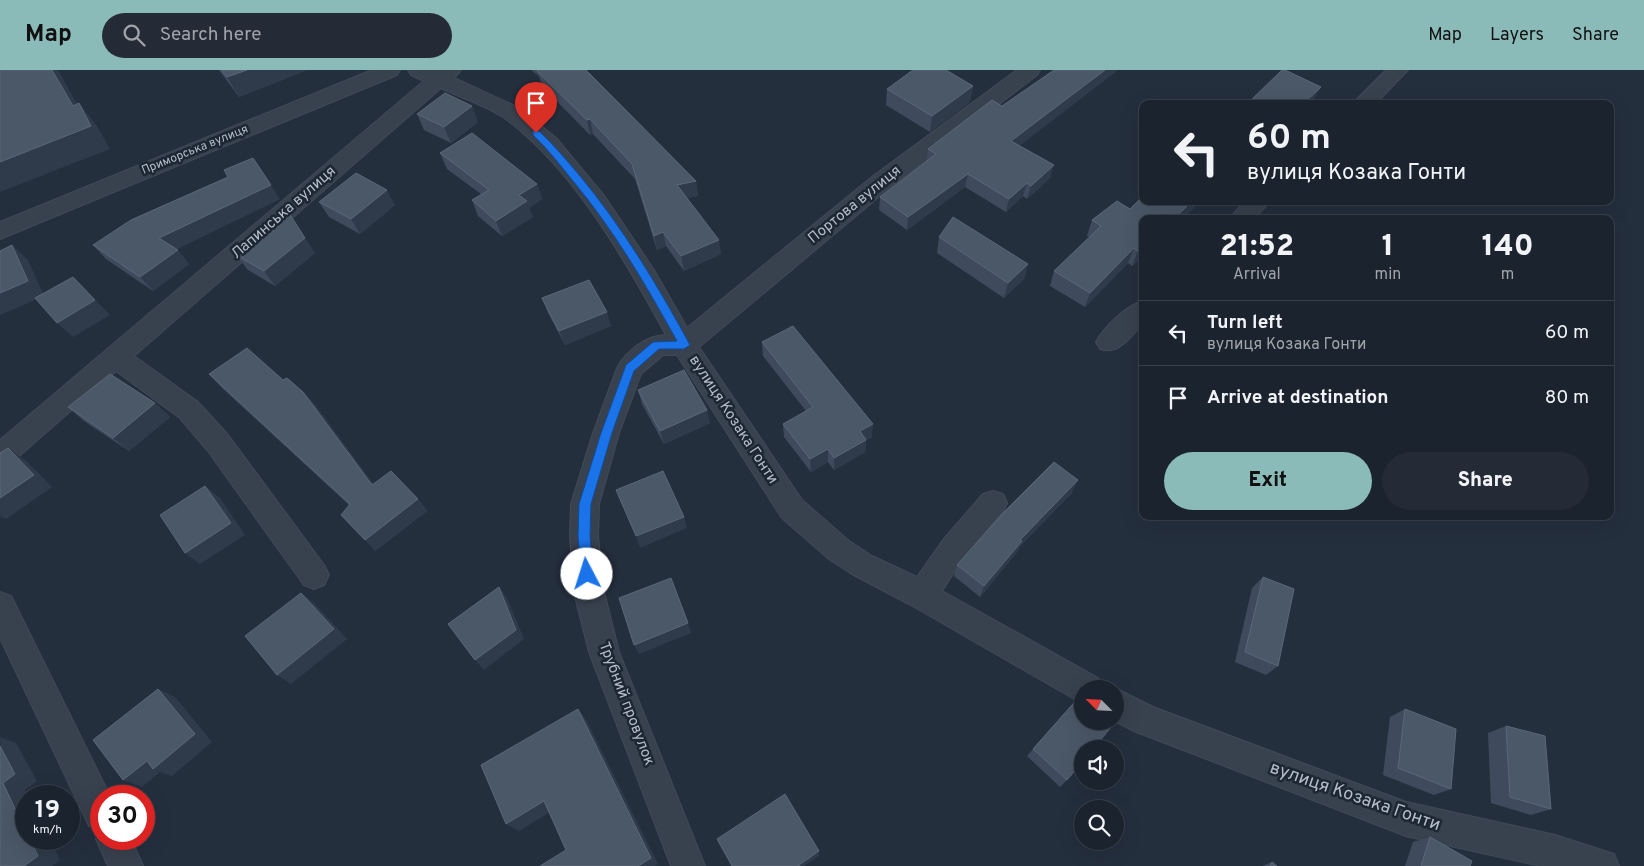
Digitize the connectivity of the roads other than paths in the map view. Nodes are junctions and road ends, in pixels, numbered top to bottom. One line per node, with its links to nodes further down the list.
1 (390, 70): 8 (street, Приморська вулиця)
2 (1030, 70): 11 (street, Портова вулиця)
3 (1398, 70): 5 (street)
4 (437, 73): 11 (street, вулиця Козака Гонти); 12 (street, Лапинська вулиця)
5 (1366, 100)
6 (1255, 205): 7 (street)
7 (1244, 215)
8 (0, 231)
9 (1139, 313): 10 (street)
10 (1109, 342)
11 (684, 345): 16 (street, вулиця Козака Гонти); 23 (street, Трубний провулок)
12 (116, 357): 13 (street, Лапинська вулиця); 15 (street)
13 (0, 456)
14 (993, 503): 16 (street)
15 (314, 575)
16 (922, 595): 18 (street, вулиця Козака Гонти)
17 (0, 606): 20 (street)
18 (1074, 682)
19 (1124, 708): 24 (street, вулиця Козака Гонти)
20 (90, 791)
21 (118, 850): 22 (street)
22 (126, 866)
23 (688, 866)
24 (1602, 866)

